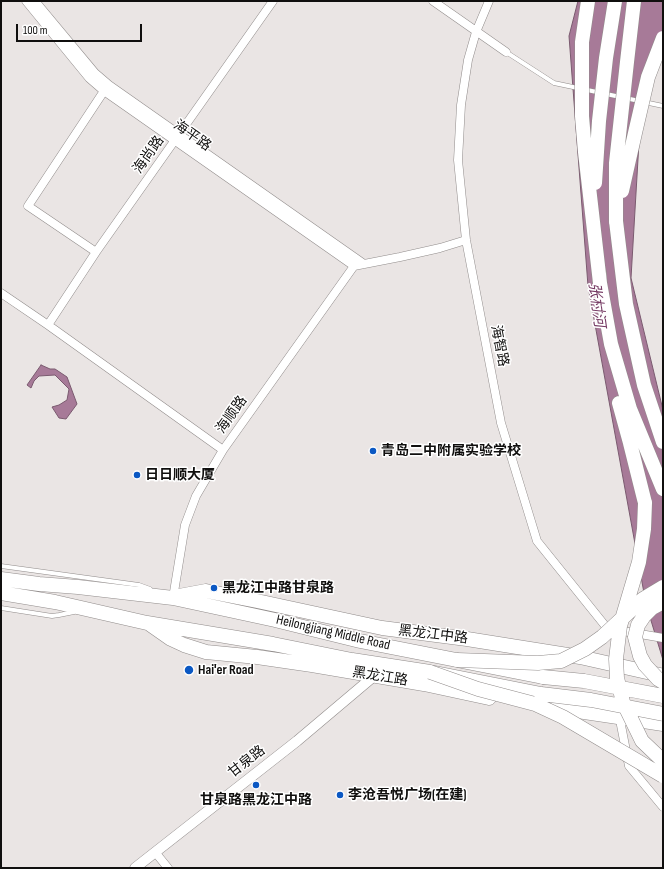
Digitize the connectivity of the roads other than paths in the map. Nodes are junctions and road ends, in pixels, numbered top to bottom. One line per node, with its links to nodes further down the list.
1 (26, 1): 12 (street, 海平路)
2 (35, 1): 14 (street, 海平路)
3 (273, 1): 14 (street, 海尚路)
4 (433, 1): 9 (street)
5 (489, 1): 9 (street, 海智路)
6 (588, 1): 20 (highway, bridge)
7 (615, 1): 20 (highway, bridge)
8 (634, 1): 15 (highway, bridge)
9 (476, 32): 11 (street); 16 (street, 海智路)
10 (663, 38): 15 (highway, bridge)
11 (506, 52): 13 (lane, bridge)
12 (104, 91): 14 (street, 海平路); 17 (street)
13 (663, 106)
14 (177, 138): 17 (street, 海尚路); 18 (street, 海平路); 19 (street, 海平路)
15 (616, 221): 23 (highway)
16 (466, 240): 18 (street); 38 (street, 海智路)
17 (96, 252): 22 (street, 海尚路)
18 (364, 264): 19 (street)
19 (354, 266): 27 (street, 海顺路)
20 (600, 283): 24 (highway)
21 (1, 293): 22 (street)
22 (48, 325): 27 (street)
23 (633, 336): 25 (highway); 26 (highway)
24 (612, 344): 28 (highway); 50 (highway, bridge)
25 (663, 411)
26 (663, 442)
27 (223, 450): 33 (street, 海顺路)
28 (663, 489)
29 (1, 566): 33 (lane)
30 (1, 579): 33 (highway, Heilongjiang Middle Road)
31 (663, 587): 40 (highway, bridge)
32 (1, 593): 36 (highway, Heilongjiang Middle Road)
33 (173, 598): 40 (highway, Heilongjiang Middle Road); 41 (highway, 黑龙江中路)
34 (663, 602): 45 (highway, bridge)
35 (1, 608): 36 (lane)
36 (86, 609): 37 (highway, Heilongjiang Middle Road)
37 (147, 623): 42 (highway, Heilongjiang Middle Road); 44 (highway, 黑龙江路)
38 (607, 628): 39 (street); 41 (street, 海智路)
39 (663, 638)
40 (457, 660): 46 (highway, Heilongjiang Middle Road, bridge)
41 (624, 667): 43 (highway, 黑龙江中路, bridge); 48 (street)
42 (430, 672): 47 (highway, Heilongjiang Middle Road, bridge); 51 (highway, bridge)
43 (663, 675)
44 (374, 676): 48 (highway, 黑龙江路); 53 (street, 甘泉路)
45 (663, 682)
46 (663, 696)
47 (663, 714)
48 (618, 717): 49 (highway); 52 (street)
49 (663, 724)
50 (663, 761)
51 (663, 776)
52 (663, 807)
53 (155, 852): 54 (street, 甘泉路); 55 (street)
54 (135, 868)
55 (168, 868)

